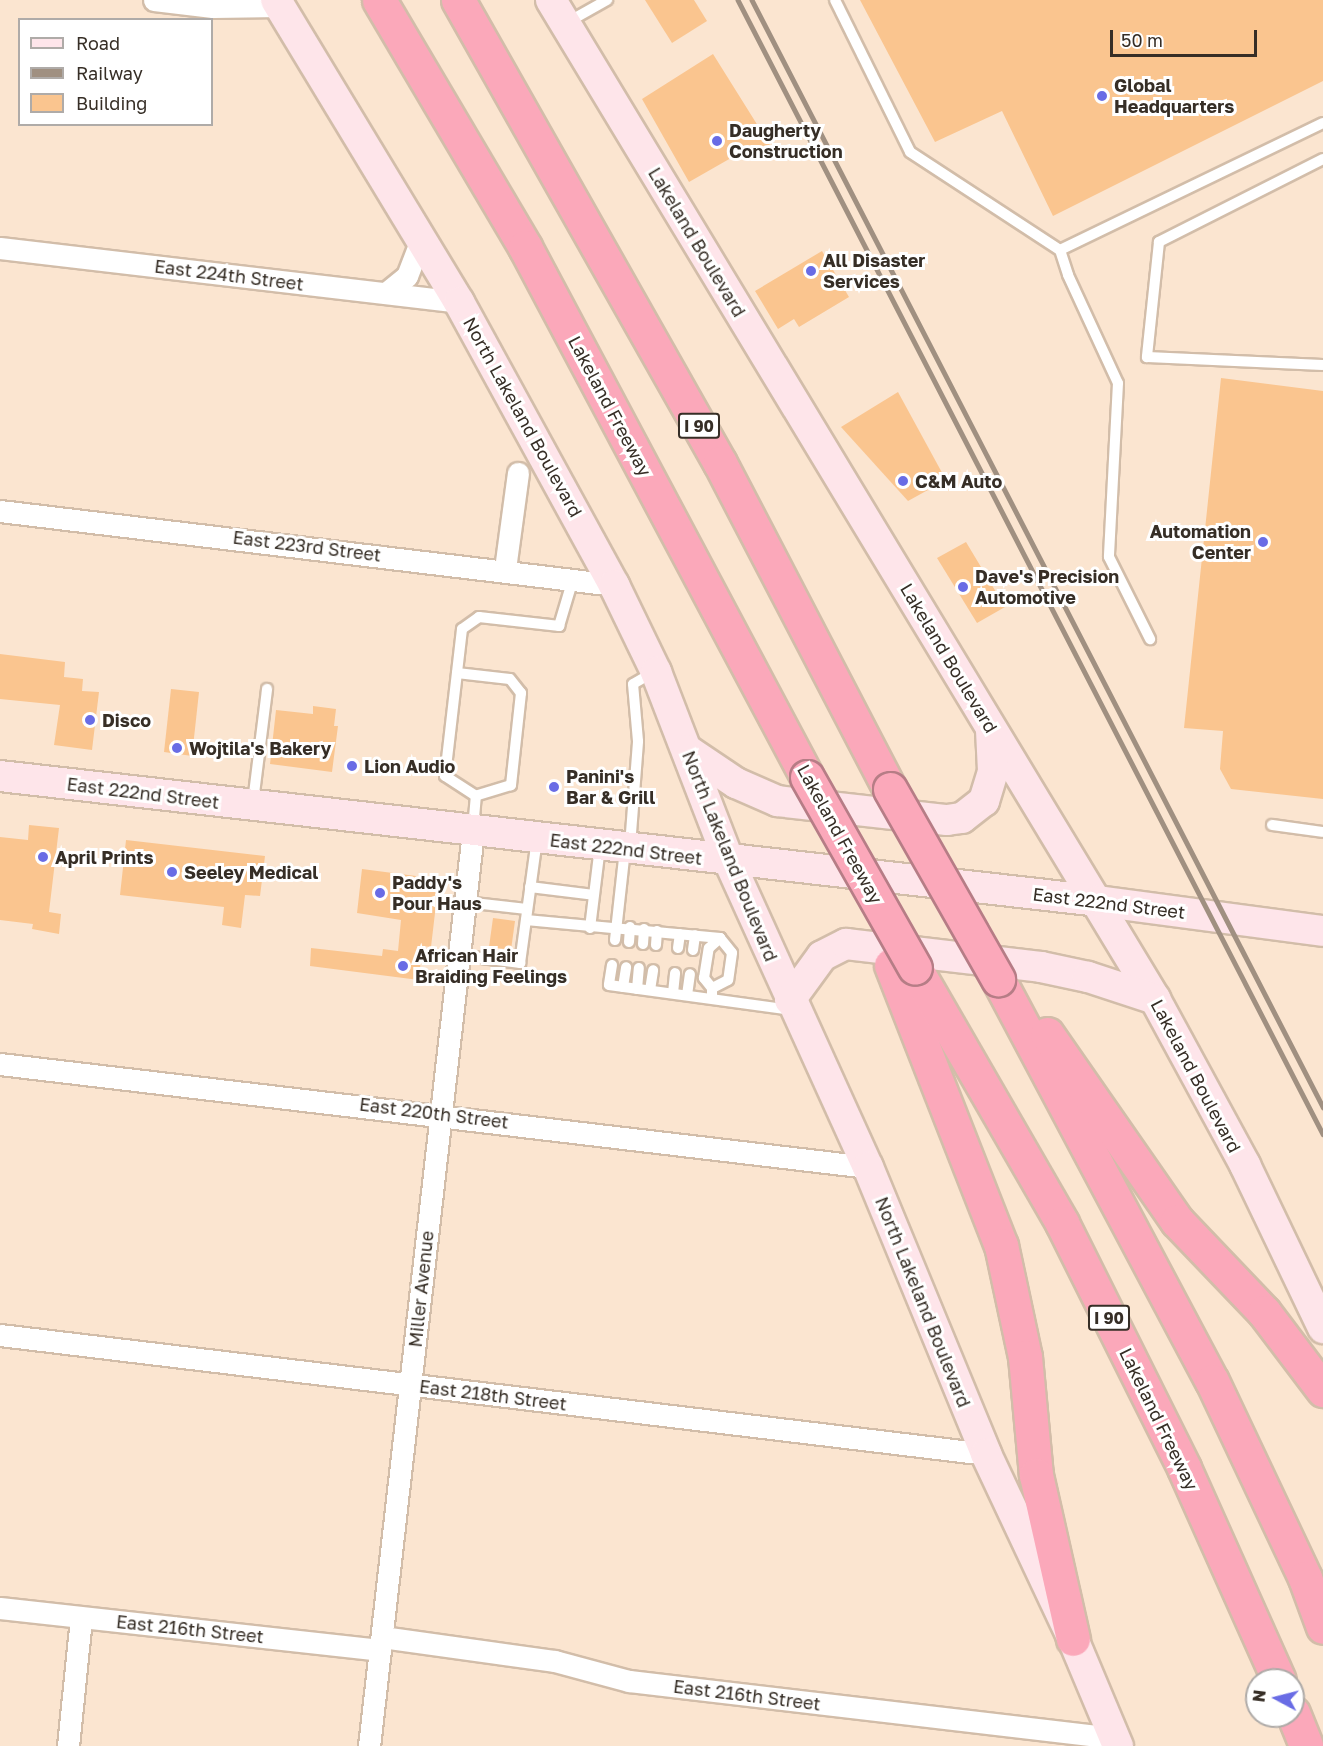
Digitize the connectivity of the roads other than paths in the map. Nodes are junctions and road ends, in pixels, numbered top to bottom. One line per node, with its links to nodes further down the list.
1 (154, 0): 8 (street)
2 (366, 0): 11 (highway)
3 (379, 0): 11 (highway, Lakeland Freeway)
4 (458, 0): 10 (highway, I 90)
5 (469, 0): 10 (highway)
6 (607, 0): 9 (lane)
7 (835, 0): 16 (lane)
8 (278, 3): 14 (street, North Lakeland Boulevard)
9 (558, 12): 29 (street, Lakeland Boulevard)
10 (498, 69): 69 (highway, I 90, bridge)
11 (423, 77): 64 (highway, Lakeland Freeway, bridge)
12 (1323, 123): 16 (lane)
13 (1323, 159): 19 (lane)
14 (421, 239): 17 (street); 18 (street, North Lakeland Boulevard)
15 (0, 248): 17 (street, East 224th Street)
16 (1060, 250): 25 (lane)
17 (386, 294): 18 (street, East 224th Street)
18 (459, 302): 24 (street, North Lakeland Boulevard)
19 (1323, 365)
20 (518, 473): 22 (street)
21 (0, 511): 22 (street, East 223rd Street)
22 (505, 569): 23 (street, East 223rd Street)
23 (573, 579): 24 (street, East 223rd Street); 27 (lane)
24 (614, 585): 26 (street, North Lakeland Boulevard)
25 (1150, 639)
26 (656, 672): 30 (street, North Lakeland Boulevard); 38 (lane)
27 (457, 673): 32 (lane); 32 (lane)
28 (267, 689): 33 (lane)
29 (991, 727): 30 (street); 42 (street, Lakeland Boulevard)
30 (687, 750): 39 (street, North Lakeland Boulevard)
31 (0, 776): 33 (street, East 222nd Street)
32 (476, 796): 35 (lane)
33 (252, 806): 35 (street, East 222nd Street)
34 (1272, 825): 36 (lane)
35 (473, 832): 37 (street, East 222nd Street); 43 (street, Miller Avenue)
36 (1323, 832)
37 (537, 839): 38 (street, East 222nd Street); 40 (lane)
38 (618, 848): 39 (street, East 222nd Street); 41 (lane); 45 (lane)
39 (729, 861): 42 (street, East 222nd Street); 77 (street, North Lakeland Boulevard)
40 (530, 887): 41 (lane); 44 (lane)
41 (594, 895): 47 (lane)
42 (1098, 901): 49 (street, East 222nd Street); 76 (street, Lakeland Boulevard)
43 (465, 902): 44 (lane); 61 (street, Miller Avenue)
44 (527, 915): 47 (lane); 61 (lane)
45 (616, 926): 46 (lane); 47 (lane); 54 (lane)
46 (630, 927): 48 (lane); 55 (lane)
47 (590, 928)
48 (644, 929): 50 (lane); 56 (lane)
49 (1311, 929): 59 (street)
50 (657, 931): 51 (lane); 57 (lane)
51 (680, 933): 52 (lane); 58 (lane)
52 (694, 935): 53 (lane); 60 (lane)
53 (720, 938): 74 (lane); 74 (lane)
54 (615, 940)
55 (629, 942)
56 (643, 944)
57 (656, 945)
58 (678, 948)
59 (1323, 949)
60 (693, 950)
61 (458, 955): 79 (street, Miller Avenue)
62 (612, 965): 70 (lane)
63 (626, 967): 70 (lane)
64 (903, 967): 89 (highway); 91 (highway, Lakeland Freeway / I 90)
65 (639, 969): 71 (lane)
66 (653, 970): 72 (lane)
67 (675, 973): 73 (lane)
68 (690, 974): 75 (lane)
69 (998, 980): 84 (highway); 88 (highway, I 90)
70 (623, 987): 71 (lane)
71 (637, 988): 72 (lane)
72 (651, 990): 73 (lane)
73 (673, 993): 75 (lane)
74 (712, 994): 75 (lane); 77 (lane)
75 (687, 995)
76 (1155, 999): 77 (street); 81 (street, Lakeland Boulevard)
77 (793, 1005): 80 (street, North Lakeland Boulevard)
78 (0, 1064): 79 (street, East 220th Street)
79 (441, 1113): 80 (street, East 220th Street); 83 (street, Miller Avenue)
80 (868, 1167): 85 (street, North Lakeland Boulevard)
81 (1323, 1328)
82 (0, 1335): 83 (street, East 218th Street)
83 (411, 1385): 85 (street, East 218th Street); 90 (street, Miller Avenue)
84 (1323, 1390)
85 (986, 1454): 89 (street, North Lakeland Boulevard)
86 (0, 1608): 87 (street, East 216th Street)
87 (81, 1618): 90 (street, East 216th Street); 94 (street)
88 (1323, 1627)
89 (1073, 1639): 93 (street, North Lakeland Boulevard)
90 (381, 1644): 93 (street, East 216th Street); 95 (street, Miller Avenue)
91 (1274, 1668)
92 (1299, 1728): 96 (highway)
93 (1116, 1742)
94 (68, 1746)
95 (369, 1746)
96 (1306, 1746)

